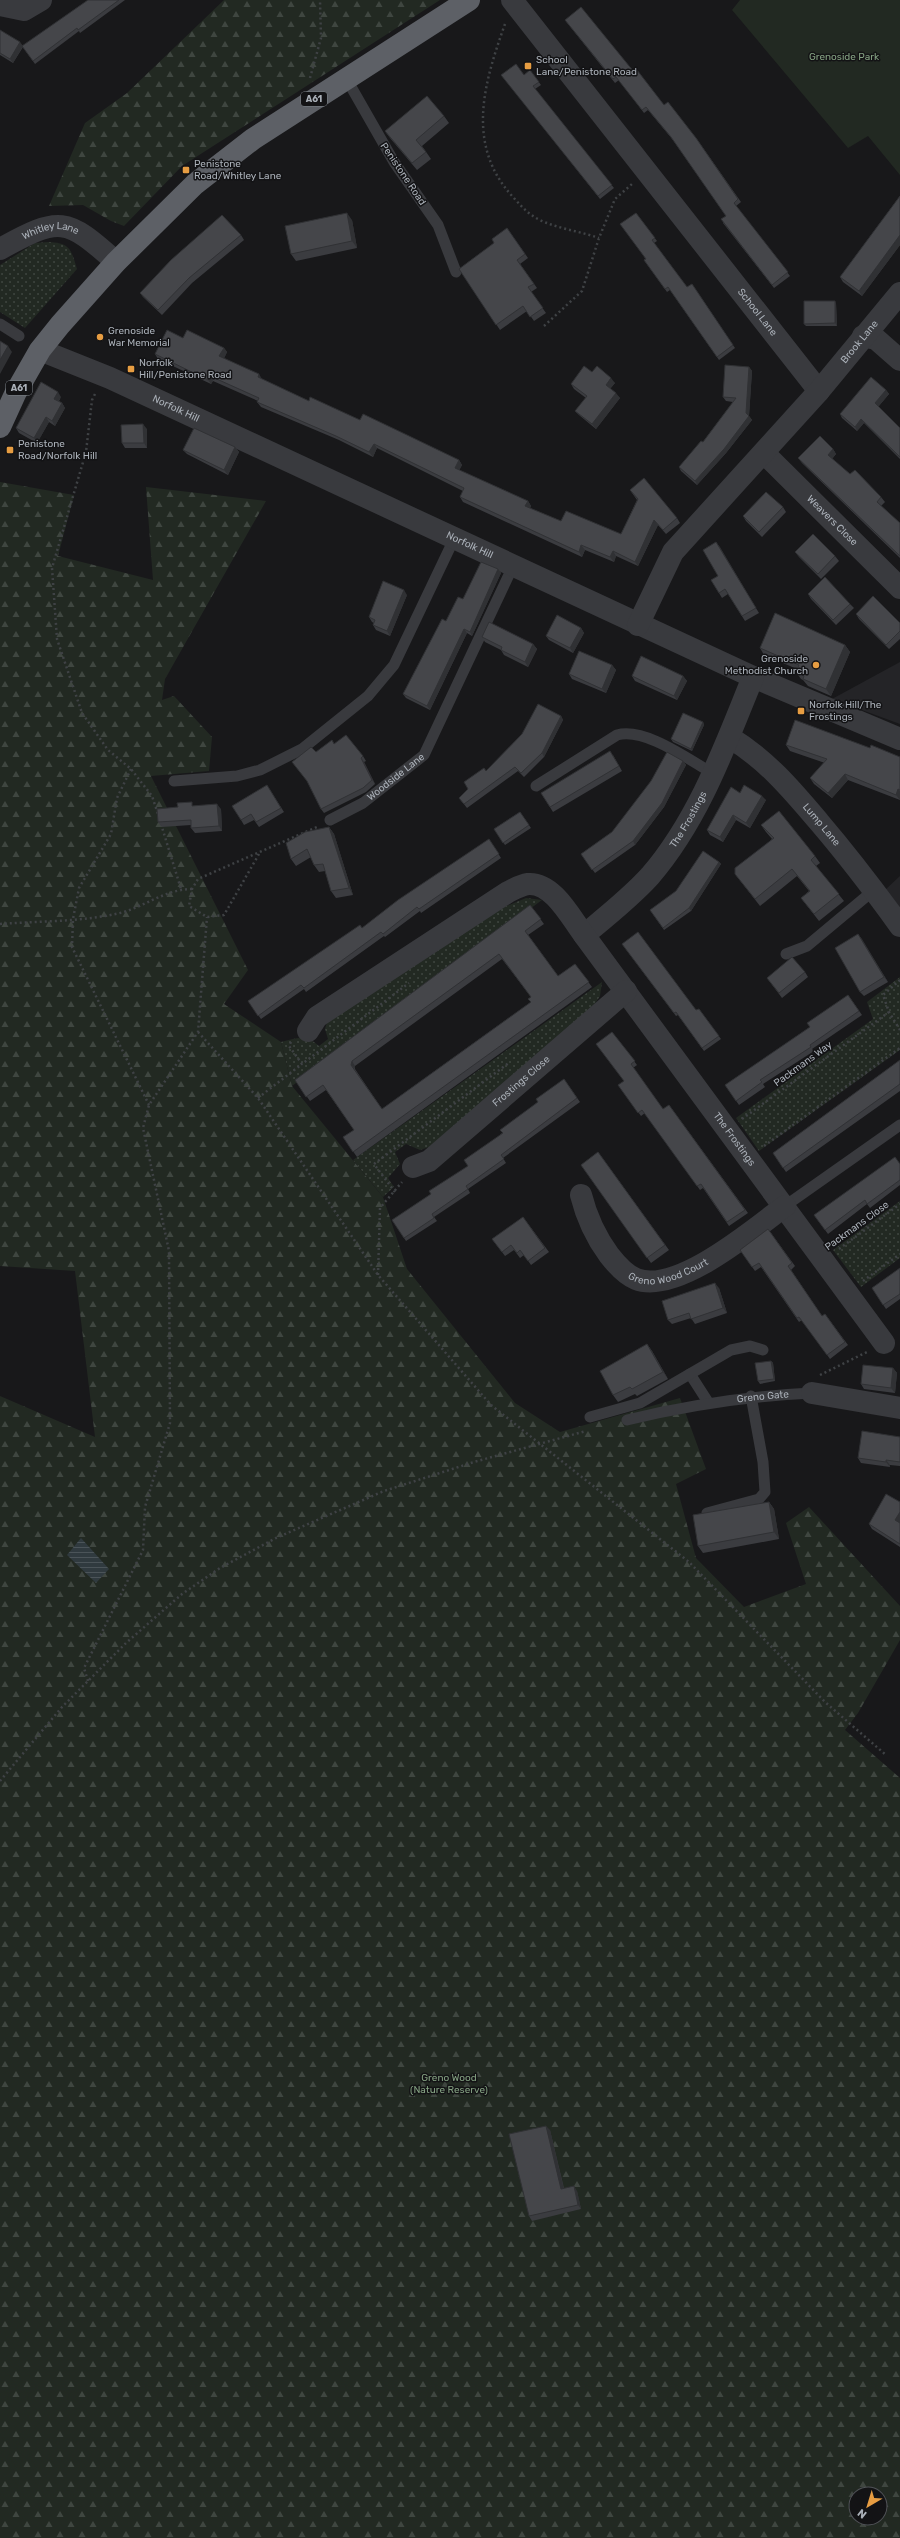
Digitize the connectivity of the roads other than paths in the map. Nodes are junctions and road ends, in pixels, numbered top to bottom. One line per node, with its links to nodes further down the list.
1 (41, 0): 4 (street)
2 (469, 0): 5 (highway, A61)
3 (512, 1): 15 (street, School Lane)
4 (0, 5)
5 (346, 78): 7 (highway, A61); 8 (lane, Penistone Road)
6 (0, 249): 7 (street, Whitley Lane)
7 (116, 262): 13 (highway, A61)
8 (456, 272)
9 (900, 293): 12 (street, Brook Lane)
10 (0, 324): 11 (lane)
11 (19, 336)
12 (863, 336): 14 (street); 15 (street, Brook Lane)
13 (40, 350): 16 (highway, A61); 18 (street, Norfolk Hill)
14 (900, 360)
15 (819, 391): 17 (street)
16 (0, 427)
17 (764, 453): 20 (street, Weavers Close); 21 (street)
18 (456, 537): 19 (street, Norfolk Hill); 26 (lane)
19 (514, 564): 21 (street, Norfolk Hill); 28 (lane, Woodside Lane)
20 (900, 588)
21 (638, 625): 22 (street, Norfolk Hill)
22 (753, 677): 23 (street, The Frostings); 24 (street, Norfolk Hill)
23 (729, 737): 25 (street, The Frostings); 29 (street, Lump Lane)
24 (900, 739)
25 (714, 774): 27 (lane); 31 (street, The Frostings)
26 (174, 781)
27 (536, 786)
28 (330, 820)
29 (874, 890): 30 (street, Lump Lane); 32 (lane)
30 (900, 926)
31 (584, 935): 33 (street, The Frostings); 34 (street, The Frostings)
32 (786, 954)
33 (626, 991): 36 (street, Frostings Close); 38 (street, The Frostings)
34 (308, 1031)
35 (900, 1125): 38 (lane)
36 (413, 1167)
37 (581, 1195): 38 (street, Greno Wood Court)
38 (785, 1206): 39 (street, The Frostings)
39 (884, 1343)
40 (763, 1350): 41 (lane)
41 (690, 1374): 44 (lane); 46 (lane)
42 (812, 1393): 43 (lane, Greno Gate); 45 (street, Greno Gate)
43 (751, 1396): 44 (lane, Greno Gate); 48 (lane)
44 (708, 1402): 47 (lane, Greno Gate)
45 (900, 1408)
46 (590, 1417)
47 (627, 1420)
48 (707, 1513)

